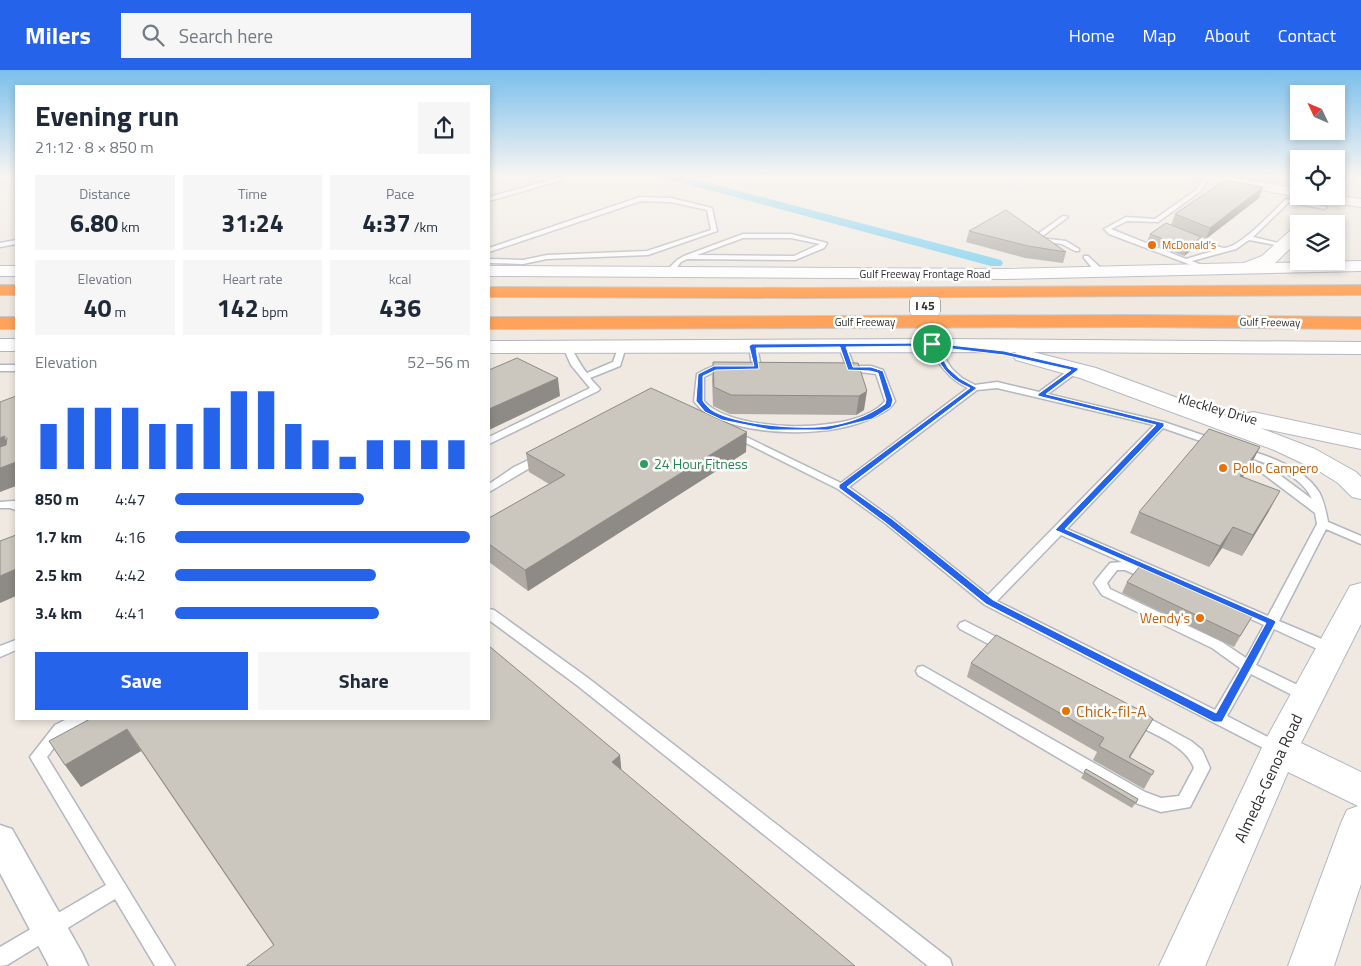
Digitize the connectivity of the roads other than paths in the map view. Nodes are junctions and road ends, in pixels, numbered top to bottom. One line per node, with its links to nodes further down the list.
1 (587, 217): 14 (lane)
2 (711, 217): 20 (lane)
3 (1066, 217): 15 (lane)
4 (1162, 217): 6 (lane)
5 (1271, 217): 9 (lane)
6 (1146, 220): 7 (lane); 19 (lane)
7 (1163, 227)
8 (1180, 234): 16 (lane)
9 (1248, 238): 13 (lane); 16 (lane)
10 (1290, 240): 13 (main road)
11 (15, 242): 12 (lane)
12 (0, 245)
13 (1284, 246): 22 (main road)
14 (490, 250)
15 (1077, 250)
16 (1224, 250): 19 (lane)
17 (686, 257): 17 (lane); 27 (lane)
18 (1086, 258): 28 (lane)
19 (1185, 260): 26 (lane)
20 (490, 261)
21 (1361, 266): 22 (main road, Gulf Freeway Frontage Road)
22 (1243, 270): 26 (main road, Gulf Freeway Frontage Road)
23 (0, 271): 24 (main road)
24 (15, 271)
25 (490, 271): 27 (main road, Gulf Freeway Frontage Road)
26 (1211, 271): 28 (main road, Gulf Freeway Frontage Road)
27 (668, 273): 28 (main road, Gulf Freeway Frontage Road)
28 (1102, 273)
29 (490, 279): 34 (highway)
30 (0, 290): 31 (highway)
31 (15, 290)
32 (1361, 290): 34 (highway, I 45)
33 (490, 292): 34 (highway, I 45)
34 (802, 293)
35 (0, 304): 36 (highway)
36 (15, 304)
37 (490, 304): 38 (highway, Gulf Freeway / I 45)
38 (1360, 318): 39 (highway, Gulf Freeway / I 45)
39 (1138, 321): 42 (highway, Gulf Freeway / I 45); 43 (highway)
40 (0, 323): 41 (highway)
41 (15, 323)
42 (490, 323)
43 (490, 337)
44 (932, 344): 45 (main road); 50 (main road); 55 (main road); 57 (lane)
45 (842, 345): 46 (main road); 54 (lane)
46 (752, 346): 48 (main road); 54 (lane)
47 (567, 347): 48 (main road); 49 (main road); 56 (lane)
48 (622, 347): 56 (lane)
49 (490, 348)
50 (1361, 348)
51 (0, 368): 52 (lane)
52 (15, 368)
53 (832, 368): 54 (lane)
54 (851, 368)
55 (1076, 369): 58 (lane); 62 (main road, Kleckley Drive); 66 (main road)
56 (585, 377): 61 (lane)
57 (974, 388): 58 (lane); 64 (lane)
58 (1041, 395): 60 (lane)
59 (706, 421): 64 (lane)
60 (1161, 424): 69 (lane); 69 (lane); 71 (lane)
61 (490, 441)
62 (1361, 442)
63 (552, 451): 65 (lane)
64 (842, 487): 74 (lane)
65 (490, 488)
66 (1361, 491)
67 (0, 506): 68 (lane)
68 (15, 506)
69 (1320, 511): 70 (lane)
70 (1323, 524): 72 (lane); 77 (lane)
71 (1060, 530): 74 (lane); 75 (lane)
72 (1361, 540)
73 (1361, 593): 80 (main road, Almeda-Genoa Road)
74 (990, 602): 87 (lane)
75 (1232, 604): 77 (lane); 83 (lane)
76 (490, 614): 98 (lane)
77 (1271, 622): 80 (lane); 83 (lane)
78 (966, 626): 82 (lane)
79 (15, 645): 81 (lane)
80 (1332, 649): 85 (main road, Almeda-Genoa Road)
81 (0, 652)
82 (1016, 654)
83 (1248, 667): 85 (lane); 87 (lane)
84 (923, 671): 86 (lane)
85 (1307, 696): 89 (main road, Almeda-Genoa Road)
86 (1126, 713)
87 (1218, 719): 89 (lane)
88 (78, 720): 93 (lane)
89 (1279, 750): 90 (main road); 99 (main road, Almeda-Genoa Road)
90 (1361, 790)
91 (1361, 823): 100 (main road)
92 (0, 840): 94 (street)
93 (117, 888): 94 (lane); 97 (lane)
94 (49, 930): 95 (lane); 96 (street)
95 (0, 958)
96 (69, 966)
97 (166, 966)
98 (943, 966)
99 (1182, 966)
100 (1311, 966)

